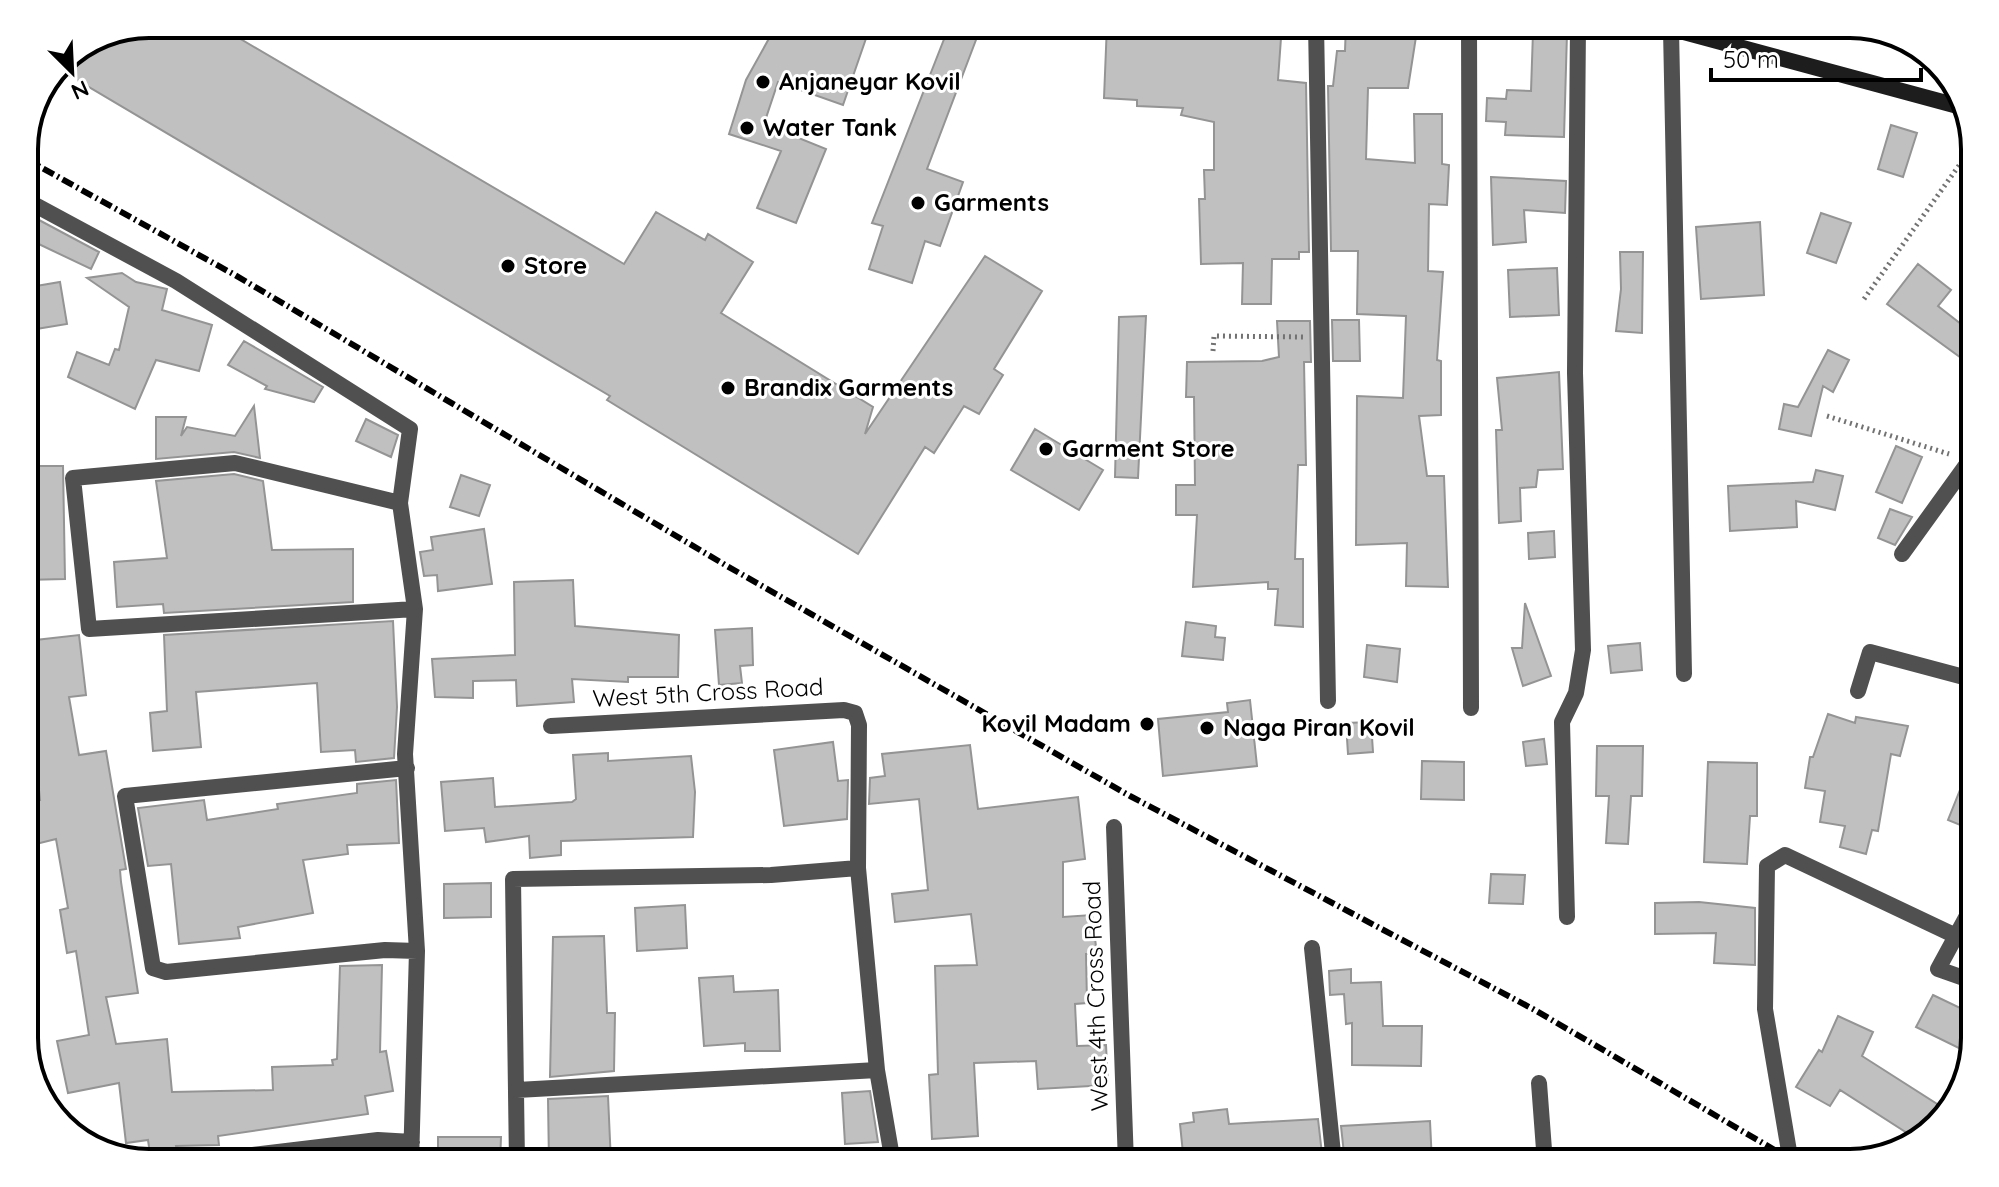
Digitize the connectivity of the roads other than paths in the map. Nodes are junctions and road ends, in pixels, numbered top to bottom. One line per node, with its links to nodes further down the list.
1 (1316, 38): 15 (street)
2 (1469, 38): 16 (street)
3 (1578, 38): 21 (street)
4 (1671, 38): 12 (street)
5 (1704, 38): 6 (main road)
6 (1951, 104)
7 (38, 207): 9 (street)
8 (1961, 471): 10 (street)
9 (400, 503): 11 (street); 11 (street)
10 (1902, 554)
11 (415, 609): 18 (street)
12 (1684, 674)
13 (1961, 676): 14 (street)
14 (1858, 691)
15 (1328, 701)
16 (1471, 708)
17 (551, 726): 20 (street, West 5th Cross Road)
18 (407, 768): 25 (street); 25 (street)
19 (1114, 827): 35 (street, West 4th Cross Road)
20 (858, 868): 27 (street); 29 (street)
21 (1567, 917)
22 (1961, 927): 23 (street)
23 (1956, 936): 26 (street); 38 (street)
24 (1312, 948): 36 (street)
25 (417, 951): 30 (street)
26 (1961, 977)
27 (877, 1070): 29 (street); 34 (street)
28 (1539, 1083): 37 (street)
29 (517, 1090): 33 (street)
30 (412, 1142): 31 (street); 32 (street)
31 (303, 1149)
32 (412, 1149)
33 (517, 1149)
34 (891, 1149)
35 (1126, 1149)
36 (1333, 1149)
37 (1544, 1149)
38 (1790, 1149)

